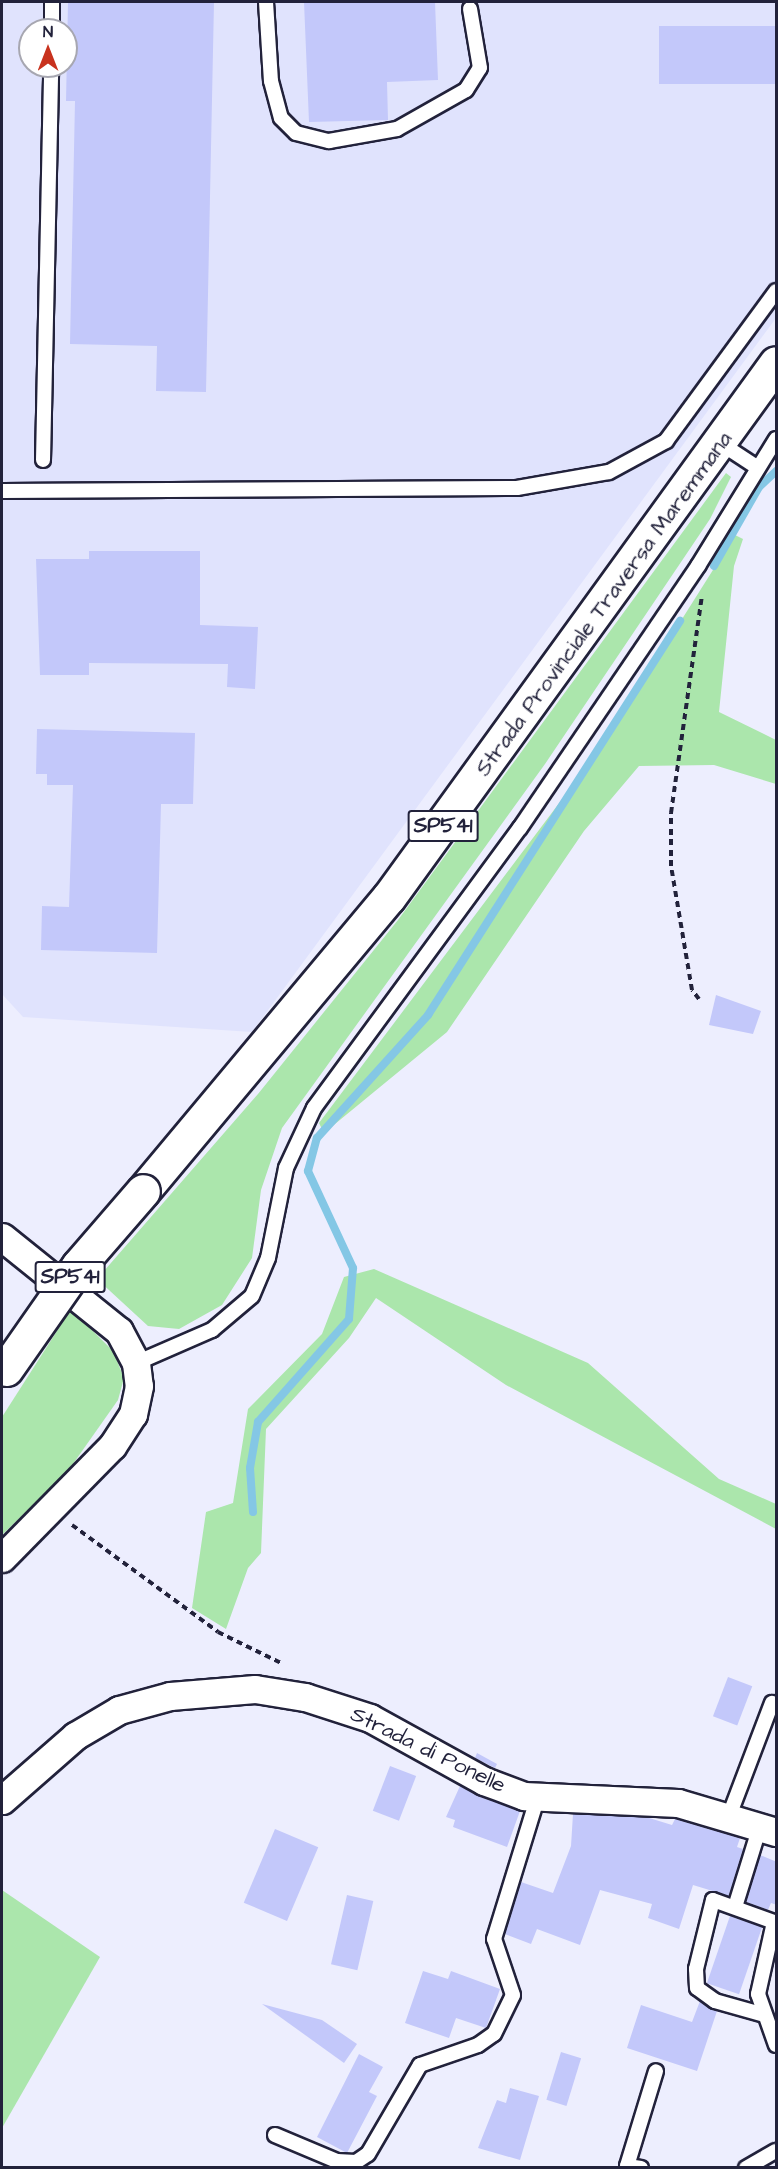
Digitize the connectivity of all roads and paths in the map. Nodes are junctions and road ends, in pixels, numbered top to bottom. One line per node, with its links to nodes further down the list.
1 (52, 2): 4 (lane)
2 (266, 2): 3 (lane)
3 (470, 9)
4 (52, 18)
5 (51, 78): 10 (lane)
6 (777, 291): 12 (lane)
7 (775, 372): 9 (main road, Strada Provinciale Traversa Maremmana / SP541)
8 (777, 439): 11 (lane)
9 (720, 443): 11 (lane); 17 (main road, Strada Provinciale Traversa Maremmana / SP541, bridge)
10 (43, 460)
11 (755, 466): 13 (lane)
12 (2, 491)
13 (698, 566): 14 (path); 16 (lane)
14 (699, 999)
15 (2, 1237): 16 (street)
16 (136, 1363): 18 (street)
17 (4, 1373)
18 (50, 1508): 19 (street); 20 (path)
19 (2, 1558)
20 (291, 1668)
21 (772, 1703): 24 (lane)
22 (537, 1799): 23 (street, Strada di Ponelle); 24 (street, Strada di Ponelle); 30 (lane)
23 (2, 1800)
24 (729, 1816): 25 (street, Strada di Ponelle)
25 (768, 1829): 26 (lane)
26 (735, 1907): 27 (lane); 27 (lane)
27 (761, 2014): 28 (lane)
28 (777, 2044)
29 (656, 2071): 32 (lane)
30 (275, 2135)
31 (777, 2151): 33 (lane)
32 (641, 2168)
33 (746, 2168)

